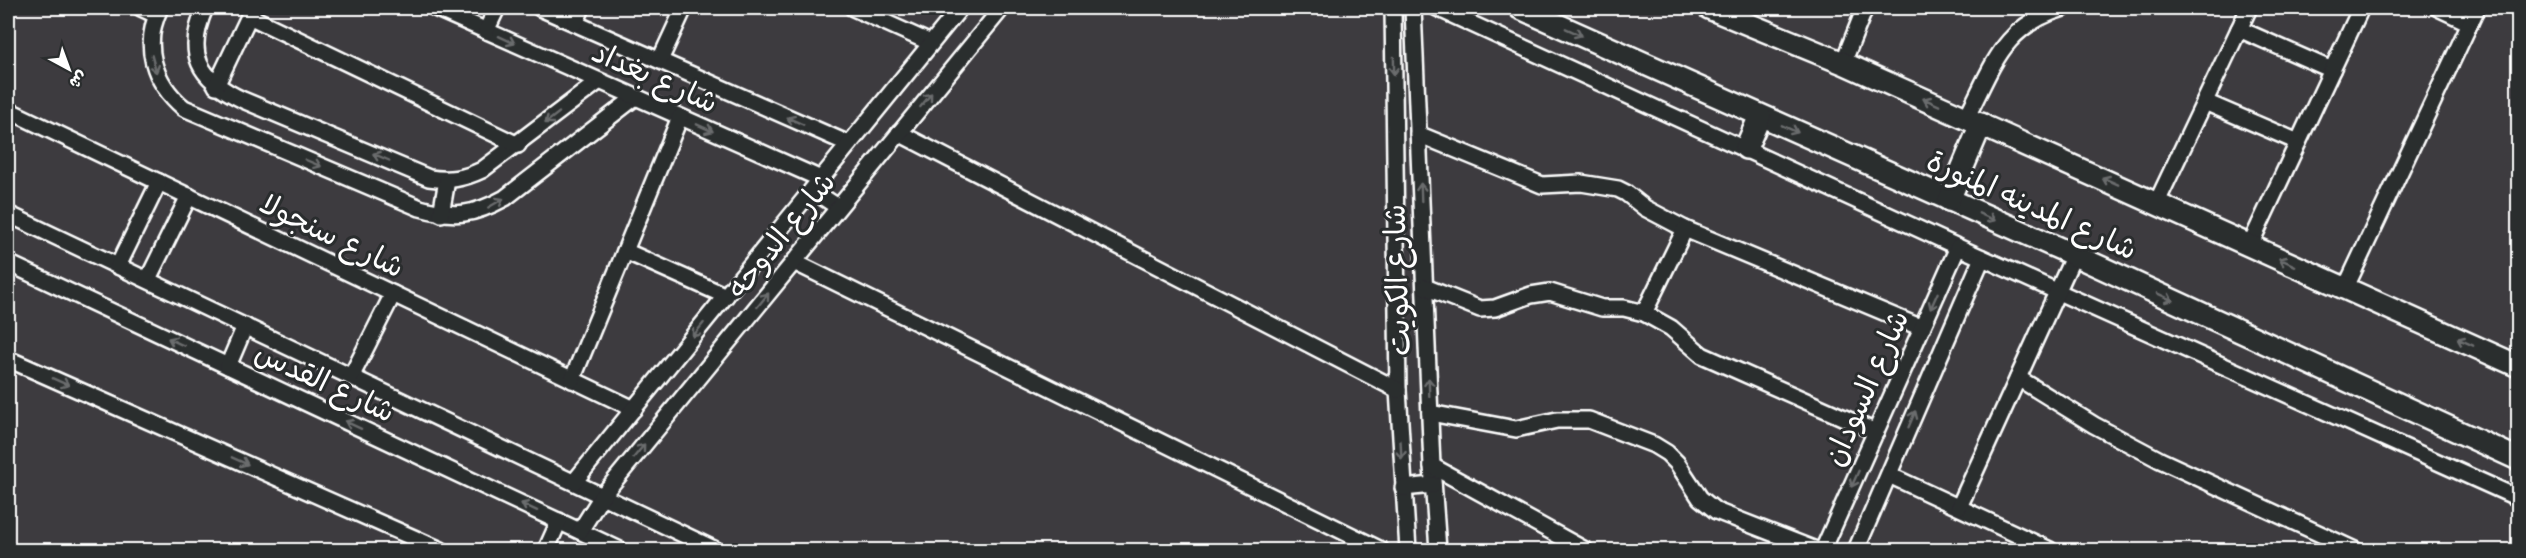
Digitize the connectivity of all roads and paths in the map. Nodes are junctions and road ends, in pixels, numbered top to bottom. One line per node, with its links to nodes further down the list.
1 (141, 8): 22 (street)
2 (206, 8): 33 (street)
3 (435, 8): 27 (street, شارع بغداد)
4 (497, 8): 27 (street)
5 (540, 8): 24 (street, شارع بغداد)
6 (582, 8): 24 (street)
7 (684, 8): 29 (street)
8 (853, 8): 28 (street)
9 (960, 8): 28 (street, شارع الدوحه)
10 (1002, 8): 40 (street, شارع الدوحه, one-way to 10)
11 (1393, 8): 79 (street, شارع الكويت, one-way to 79)
12 (1413, 8): 41 (street, شارع الكويت)
13 (1437, 8): 45 (street)
14 (1520, 8): 37 (main road, شارع المدينه المنورة, one-way to 37)
15 (1709, 8): 30 (main road, شارع المدينه المنورة)
16 (1866, 8): 30 (street)
17 (2064, 8): 39 (street)
18 (2249, 8): 26 (street)
19 (2361, 8): 31 (street)
20 (2438, 8): 25 (street)
21 (2477, 8): 25 (street)
22 (158, 11): 54 (street, one-way to 54)
23 (251, 12): 33 (street); 44 (street)
24 (575, 23): 29 (street, شارع بغداد)
25 (2470, 23): 66 (street)
26 (2239, 29): 31 (street); 35 (street)
27 (486, 31): 32 (street, شارع بغداد, one-way to 32)
28 (931, 43): 43 (street, شارع الدوحه)
29 (660, 60): 43 (street, شارع بغداد, one-way to 29)
30 (1843, 63): 39 (main road, شارع المدينه المنورة, one-way to 30)
31 (2332, 70): 42 (street)
32 (598, 82): 34 (street, شارع بغداد); 44 (street, one-way to 44)
33 (216, 86): 46 (street, one-way to 33)
34 (634, 98): 38 (street, شارع بغداد); 54 (street, one-way to 34)
35 (2205, 102): 42 (street); 51 (street)
36 (8, 110): 47 (street, شارع سنجولا)
37 (1760, 116): 45 (main road); 50 (main road, شارع المدينه المنورة, one-way to 50)
38 (680, 117): 48 (street, شارع بغداد, one-way to 48); 58 (street)
39 (1973, 121): 50 (main road); 51 (main road, شارع المدينه المنورة, one-way to 39)
40 (899, 134): 52 (street, شارع الدوحه); 79 (street)
41 (1419, 134): 55 (street); 65 (street, شارع الكويت, one-way to 41)
42 (2298, 142): 56 (street)
43 (849, 144): 48 (street, شارع الدوحه)
44 (518, 145): 46 (street)
45 (1746, 148): 57 (street)
46 (447, 180): 54 (street)
47 (159, 182): 49 (street, شارع سنجولا); 63 (street)
48 (816, 184): 52 (street, شارع بغداد); 69 (street, شارع الدوحه)
49 (189, 196): 64 (street); 68 (street, شارع سنجولا)
50 (1948, 200): 59 (main road, شارع المدينه المنورة, one-way to 59)
51 (2157, 202): 56 (main road, شارع المدينه المنورة)
52 (838, 207): 61 (street, شارع الدوحه)
53 (8, 214): 63 (street)
54 (441, 214)
55 (1685, 229): 70 (street); 72 (street)
56 (2250, 245): 66 (main road, شارع المدينه المنورة, one-way to 56)
57 (1958, 247): 60 (street); 72 (street, شارع السودان, one-way to 72)
58 (625, 251): 69 (street); 78 (street)
59 (2074, 255): 67 (street); 83 (main road, شارع المدينه المنورة, one-way to 83)
60 (1982, 258): 67 (street); 85 (street, شارع السودان, one-way to 60)
61 (794, 262): 89 (street, شارع الدوحه, one-way to 61); 98 (street)
62 (8, 263): 74 (street, شارع القدس, one-way to 62)
63 (118, 266): 64 (street)
64 (148, 279): 71 (street)
65 (1425, 287): 70 (street); 81 (street, شارع الكويت, one-way to 65)
66 (2345, 289): 75 (main road, شارع المدينه المنورة, one-way to 66)
67 (2058, 290): 77 (street); 90 (street)
68 (393, 294): 76 (street); 78 (street, شارع سنجولا)
69 (726, 296): 80 (street, شارع الدوحه, one-way to 80)
70 (1644, 313): 82 (street)
71 (245, 326): 74 (street); 76 (street)
72 (1922, 328): 82 (street, شارع السودان)
73 (8, 359): 95 (street, one-way to 95)
74 (228, 366): 92 (street, شارع القدس, one-way to 74)
75 (2518, 366)
76 (351, 377): 86 (street)
77 (2018, 378): 91 (street); 106 (street)
78 (572, 380): 80 (street, شارع سنجولا)
79 (1398, 390): 88 (street, شارع الكويت, one-way to 88)
80 (634, 409): 86 (street, شارع الدوحه)
81 (1430, 413): 84 (street, شارع الكويت); 102 (street)
82 (1876, 432): 103 (street, شارع السودان, one-way to 103)
83 (2518, 459)
84 (1432, 466): 87 (street, شارع الكويت); 101 (street)
85 (1889, 475): 91 (street); 104 (street, شارع السودان)
86 (574, 482): 89 (street)
87 (1433, 485): 88 (street); 100 (street, شارع الكويت)
88 (1403, 488): 99 (street, شارع الكويت)
89 (602, 496): 93 (street, شارع الدوحه); 94 (street)
90 (2518, 498)
91 (1959, 507): 105 (street)
92 (559, 521): 93 (street, شارع القدس); 96 (street)
93 (580, 531): 97 (street, شارع القدس)
94 (707, 548)
95 (441, 550)
96 (546, 550)
97 (620, 550)
98 (1381, 550)
99 (1408, 550)
100 (1438, 550)
101 (1585, 550)
102 (1816, 550)
103 (1823, 550)
104 (1856, 550)
105 (2050, 550)
106 (2355, 550)

